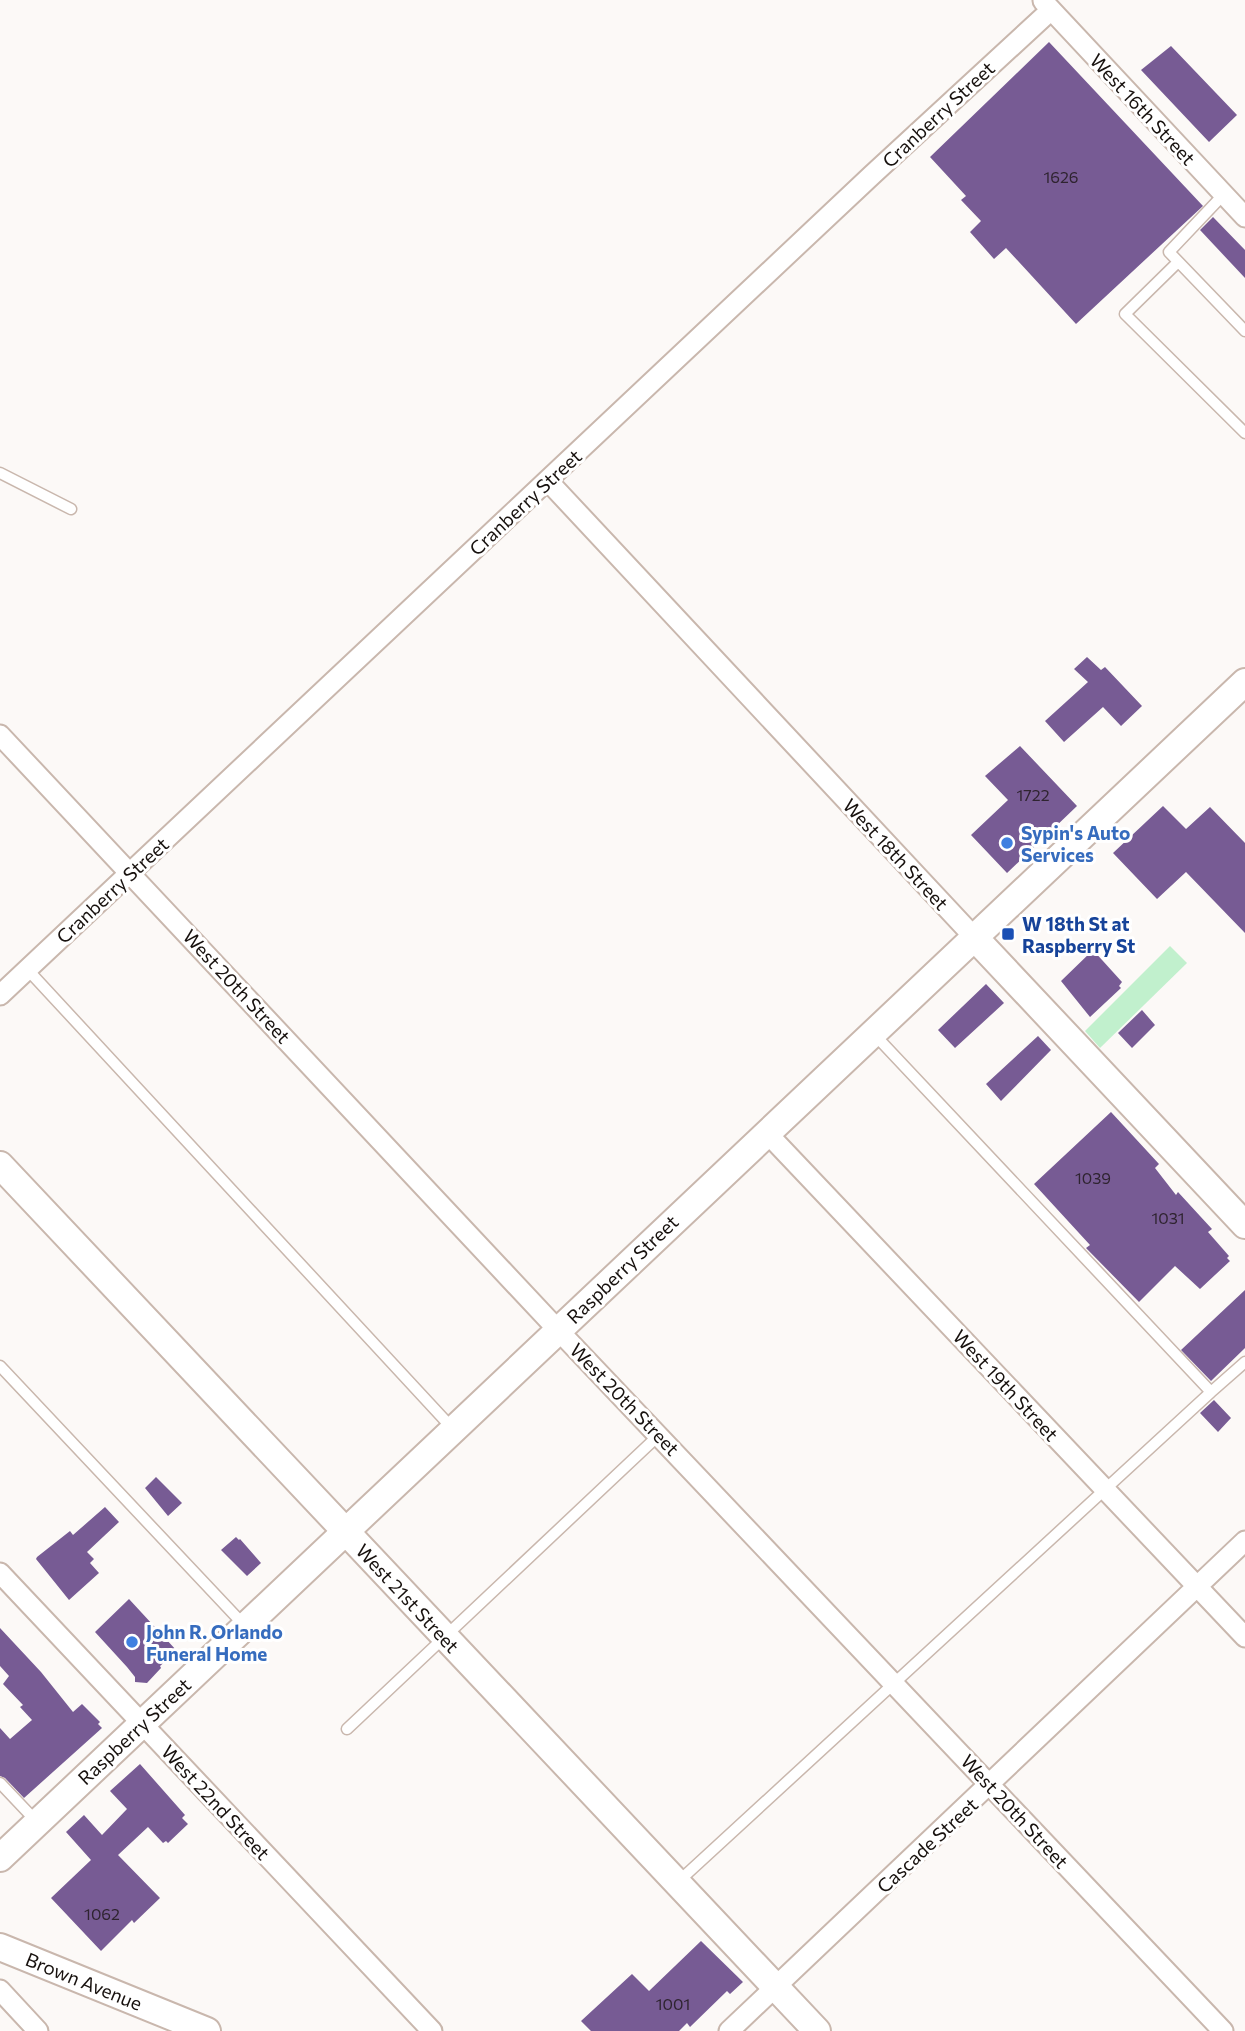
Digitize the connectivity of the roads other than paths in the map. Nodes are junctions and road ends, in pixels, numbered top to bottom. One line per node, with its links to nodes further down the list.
1 (1047, 5): 2 (street, West 16th Street); 8 (street, Cranberry Street)
2 (1224, 194): 3 (street, West 16th Street); 4 (lane)
3 (1245, 217)
4 (1177, 262): 5 (lane); 6 (lane)
5 (1245, 331)
6 (1245, 433)
7 (0, 473): 9 (lane)
8 (548, 481): 12 (street, Cranberry Street); 13 (street, West 18th Street)
9 (71, 509)
10 (1245, 682): 13 (street, Raspberry Street)
11 (0, 735): 12 (street, West 20th Street)
12 (130, 872): 14 (street, Cranberry Street); 20 (street, West 20th Street)
13 (974, 937): 16 (street, Raspberry Street); 19 (street, West 18th Street)
14 (28, 970): 15 (street, Cranberry Street); 24 (lane)
15 (0, 995)
16 (873, 1033): 17 (street, Raspberry Street); 23 (lane)
17 (767, 1133): 20 (street, Raspberry Street); 26 (street, West 19th Street)
18 (0, 1165): 27 (street, West 21st Street)
19 (1245, 1225)
20 (558, 1330): 24 (street, Raspberry Street); 25 (street, West 20th Street)
21 (1245, 1362): 23 (lane)
22 (0, 1366): 31 (lane)
23 (1212, 1392): 26 (lane)
24 (453, 1430): 27 (street, Raspberry Street)
25 (659, 1435): 32 (lane); 34 (street, West 20th Street)
26 (1104, 1488): 30 (street, West 19th Street); 34 (lane)
27 (345, 1531): 31 (street, Raspberry Street); 32 (street, West 21st Street)
28 (1245, 1541): 30 (street, Cascade Street)
29 (0, 1573): 35 (street, West 22nd Street)
30 (1196, 1586): 33 (street, West 19th Street); 38 (street, Cascade Street)
31 (245, 1626): 35 (street, Raspberry Street)
32 (446, 1637): 36 (lane); 41 (street, West 21st Street)
33 (1245, 1637)
34 (894, 1682): 38 (street, West 20th Street); 41 (lane)
35 (142, 1723): 39 (street, Raspberry Street); 47 (street, West 22nd Street)
36 (347, 1729)
37 (0, 1783): 39 (lane)
38 (990, 1785): 43 (street, Cascade Street); 50 (street, West 20th Street)
39 (37, 1823): 40 (street, Raspberry Street)
40 (0, 1858)
41 (677, 1883): 43 (street, West 21st Street)
42 (0, 1947): 46 (street, Brown Avenue)
43 (775, 1987): 48 (street, Cascade Street); 49 (street, West 21st Street)
44 (0, 1990): 45 (street)
45 (38, 2031)
46 (207, 2031)
47 (432, 2031)
48 (729, 2031)
49 (817, 2031)
50 (1223, 2031)

